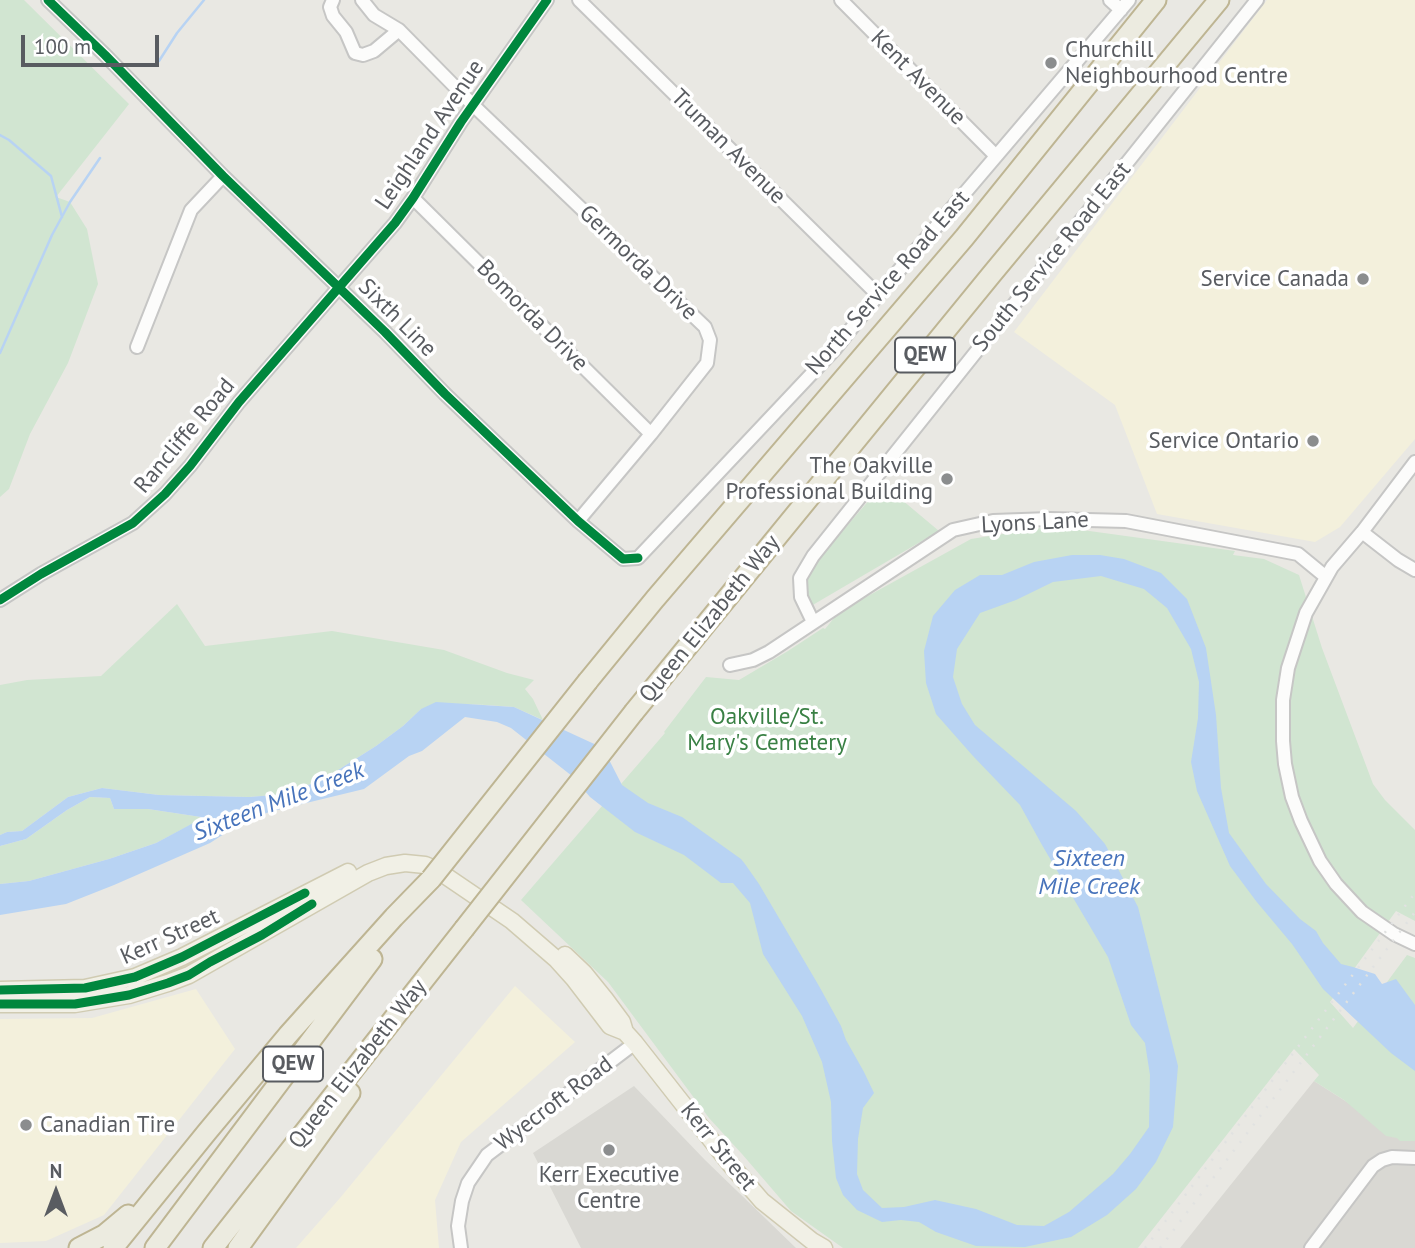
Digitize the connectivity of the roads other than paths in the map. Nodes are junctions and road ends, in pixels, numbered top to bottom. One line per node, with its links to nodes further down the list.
1 (48, 0): 13 (street, Sixth Line)
2 (68, 0): 13 (street)
3 (333, 0): 14 (street)
4 (362, 0): 14 (street, Germorda Drive)
5 (547, 0): 15 (street, Leighland Avenue)
6 (579, 0): 20 (street, Truman Avenue)
7 (841, 0): 16 (street, Kent Avenue)
8 (1110, 0): 12 (street)
9 (1156, 0): 32 (highway, QEW, bridge)
10 (1219, 0): 34 (highway, Queen Elizabeth Way / QEW, bridge)
11 (1257, 0): 30 (street, South Service Road East)
12 (1125, 5): 16 (street, North Service Road East)
13 (59, 11): 17 (street, Sixth Line)
14 (399, 30): 15 (street, Germorda Drive)
15 (473, 105): 18 (street, Leighland Avenue); 22 (street, Germorda Drive)
16 (996, 156): 20 (street, North Service Road East)
17 (223, 176): 19 (street, Sixth Line); 21 (street)
18 (413, 198): 19 (street, Leighland Avenue); 22 (street, Bomorda Drive)
19 (339, 287): 24 (street, Sixth Line); 29 (street, Rancliffe Road)
20 (878, 295): 26 (street, North Service Road East)
21 (137, 346)
22 (652, 434): 24 (street, Germorda Drive)
23 (1415, 462): 25 (street)
24 (578, 521): 26 (street, Sixth Line)
25 (1362, 532): 27 (street); 28 (street)
26 (638, 558)
27 (1415, 570)
28 (1326, 577): 30 (street, Lyons Lane); 33 (street)
29 (0, 600)
30 (813, 622): 31 (street, Lyons Lane)
31 (730, 665)
32 (431, 879): 39 (highway); 42 (highway, QEW)
33 (1415, 944)
34 (417, 989): 43 (highway, Queen Elizabeth Way / QEW); 44 (highway)
35 (0, 990): 37 (main road, Kerr Street)
36 (0, 1004): 37 (main road, Kerr Street)
37 (630, 1038): 45 (street, Wyecroft Road); 46 (main road, Kerr Street)
38 (1415, 1158): 47 (street)
39 (159, 1190): 40 (highway); 41 (highway)
40 (79, 1248)
41 (113, 1248)
42 (155, 1248)
43 (213, 1248)
44 (238, 1248)
45 (461, 1248)
46 (824, 1248)
47 (1311, 1248)

